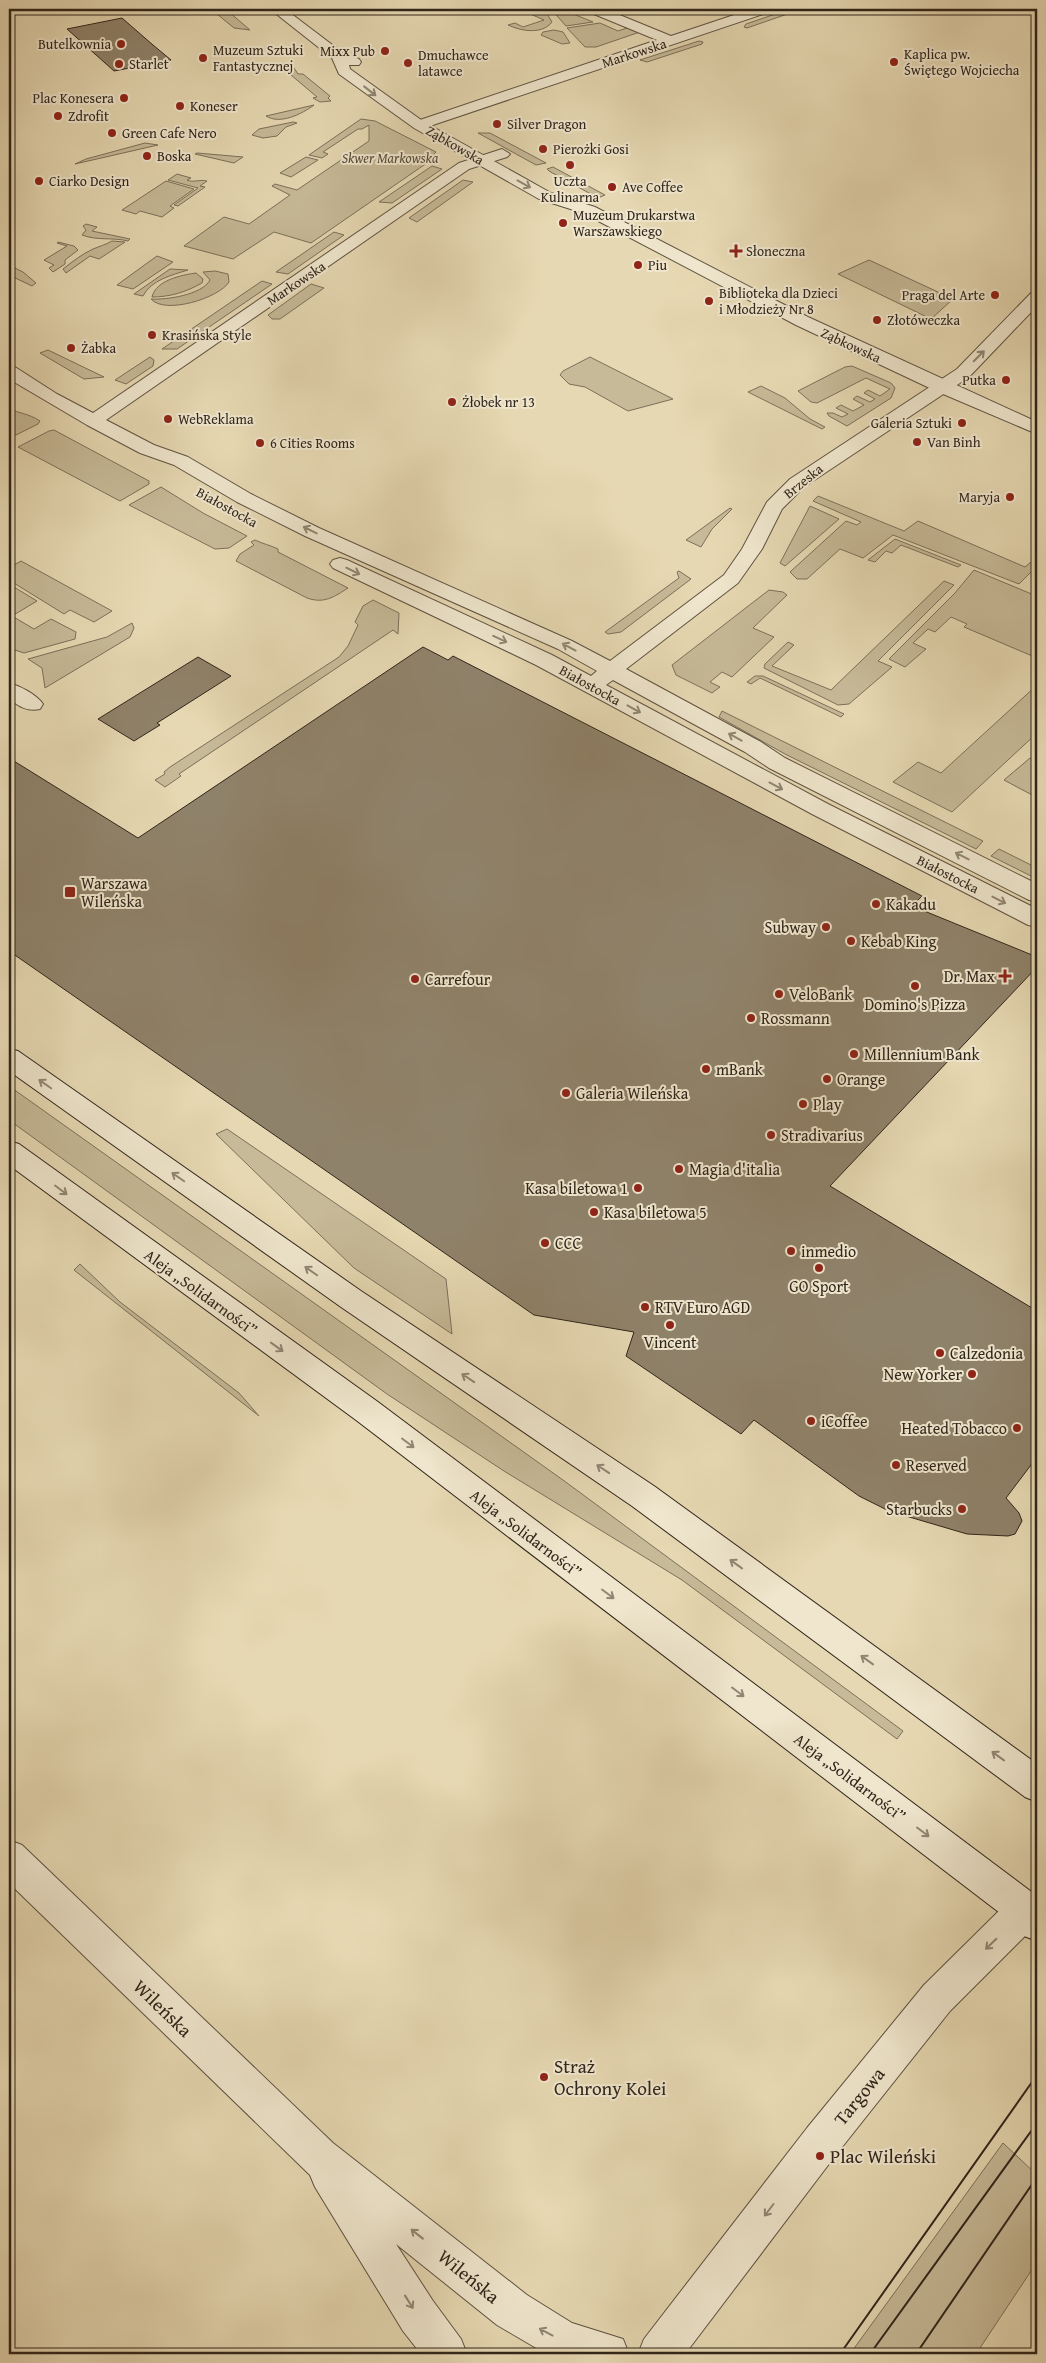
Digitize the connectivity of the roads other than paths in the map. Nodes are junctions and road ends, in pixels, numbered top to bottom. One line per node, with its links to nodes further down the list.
1 (277, 9): 5 (street, Ząbkowska)
2 (594, 9): 4 (street)
3 (764, 9): 4 (street, Markowska)
4 (671, 41): 8 (street, Markowska)
5 (338, 56): 6 (street, Ząbkowska); 9 (street, Ząbkowska, one-way to 9)
6 (366, 66)
7 (423, 109): 8 (street, Ząbkowska)
8 (438, 118): 9 (street, Markowska); 10 (street, Ząbkowska)
9 (419, 125): 11 (street, Ząbkowska)
10 (455, 128)
11 (483, 152): 12 (street, Markowska); 15 (street, Ząbkowska, one-way to 15); 19 (street, Markowska)
12 (502, 154): 13 (street, Ząbkowska)
13 (518, 162)
14 (558, 184): 15 (street, Ząbkowska)
15 (589, 210): 18 (street, Ząbkowska)
16 (1037, 297): 18 (street, Brzeska, one-way to 16)
17 (9, 371): 19 (street, Białostocka)
18 (942, 388): 20 (street, Ząbkowska); 22 (street, Brzeska)
19 (93, 421): 21 (street, Białostocka)
20 (1037, 429)
21 (147, 449): 22 (street, Białostocka, one-way to 21); 23 (street, Białostocka, one-way to 23)
22 (612, 670): 23 (street, Brzeska); 26 (street, Białostocka, one-way to 22)
23 (591, 685): 27 (street, Białostocka, one-way to 27)
24 (9, 690): 25 (street)
25 (32, 704)
26 (1037, 894)
27 (1037, 920)
28 (9, 1058): 30 (street, one-way to 28)
29 (9, 1151): 32 (street, Aleja „Solidarności”, one-way to 32)
30 (1037, 1785)
31 (9, 1858): 33 (street, Wileńska)
32 (1035, 1911): 36 (street, Targowa, one-way to 36)
33 (319, 2157): 34 (street, Wileńska, one-way to 34); 35 (street, Wileńska, one-way to 33)
34 (446, 2354)
35 (608, 2354)
36 (659, 2354)

